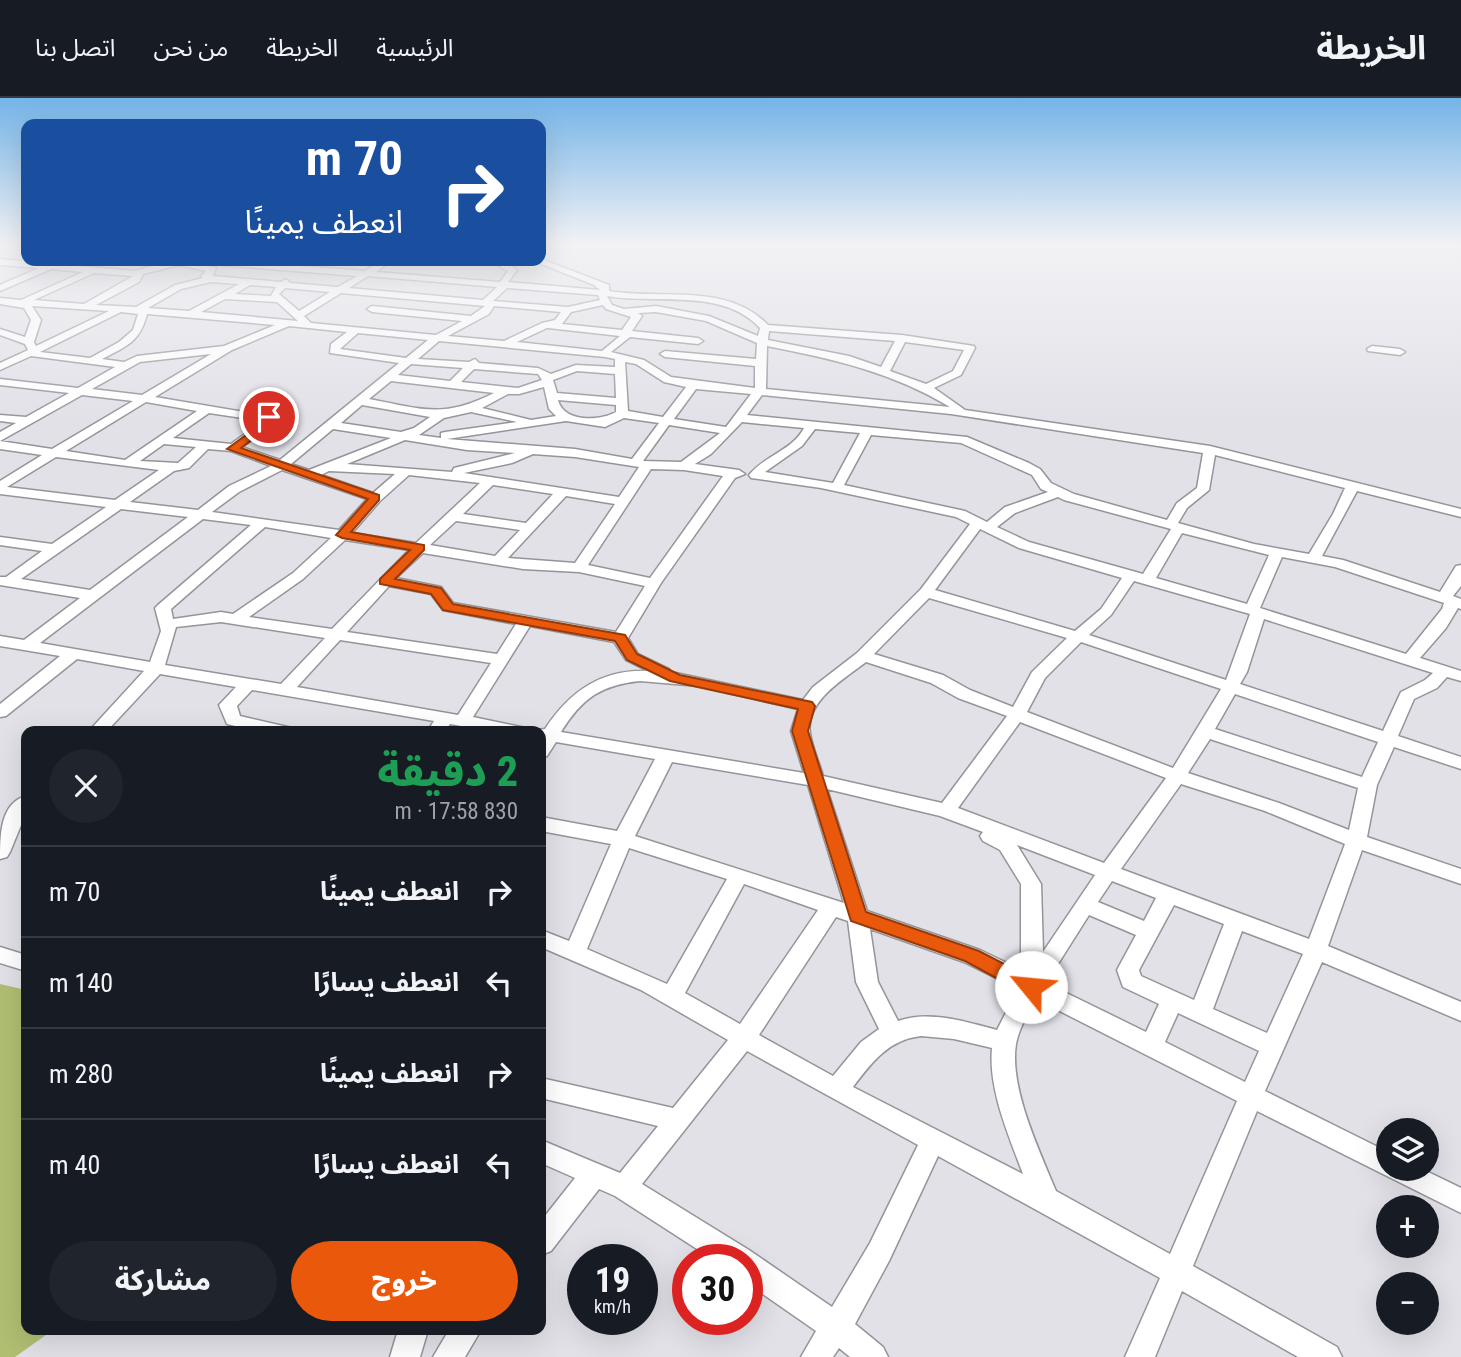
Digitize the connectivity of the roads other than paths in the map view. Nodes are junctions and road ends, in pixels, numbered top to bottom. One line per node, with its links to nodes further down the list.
1 (22, 304): 44 (street)
2 (32, 304): 14 (street)
3 (90, 304): 14 (street)
4 (151, 304): 19 (street)
5 (210, 304): 22 (street)
6 (284, 304): 25 (street)
7 (325, 304): 25 (street)
8 (379, 304): 16 (street)
9 (423, 304): 21 (street)
10 (491, 304): 15 (street); 23 (street)
11 (587, 304): 18 (street)
12 (609, 304): 20 (street)
13 (725, 304): 30 (street)
14 (84, 307): 17 (street)
15 (537, 308): 18 (street); 24 (street)
16 (372, 309): 21 (street); 29 (street)
17 (119, 310): 19 (street); 44 (street)
18 (568, 310): 26 (street)
19 (139, 311): 22 (street); 41 (street)
20 (628, 311): 34 (street); 35 (street)
21 (410, 313): 23 (street)
22 (191, 314): 27 (street)
23 (471, 319): 38 (street)
24 (528, 319): 26 (street); 43 (street)
25 (303, 320): 27 (street); 29 (street)
26 (558, 322): 28 (street)
27 (289, 323): 47 (street)
28 (545, 325): 34 (street); 43 (street)
29 (343, 328): 31 (street)
30 (765, 328): 36 (street); 39 (street)
31 (356, 330): 38 (street); 57 (street)
32 (733, 330): 35 (street); 35 (street); 39 (street)
33 (0, 332): 37 (street)
34 (627, 334): 35 (street); 52 (street)
35 (713, 335): 53 (street)
36 (902, 338): 66 (street); 72 (street)
37 (18, 339): 40 (street); 44 (street)
38 (435, 339): 43 (street); 57 (street)
39 (762, 342): 59 (street); 66 (street)
40 (0, 343)
41 (123, 344): 42 (street); 56 (street)
42 (135, 345)
43 (500, 345): 45 (street); 61 (street)
44 (31, 346): 56 (street); 62 (street)
45 (516, 346): 52 (street); 64 (street)
46 (147, 347): 50 (street)
47 (228, 348): 50 (street); 77 (street)
48 (718, 349): 55 (street)
49 (1372, 349): 51 (street)
50 (195, 352): 60 (street)
51 (1399, 352)
52 (605, 354): 54 (street)
53 (665, 354): 55 (street); 58 (street)
54 (620, 357): 58 (street); 65 (street)
55 (710, 359): 59 (street)
56 (91, 361): 60 (street)
57 (408, 361): 61 (street); 67 (street)
58 (643, 363): 71 (street)
59 (761, 363): 74 (street)
60 (125, 365): 75 (street)
61 (470, 366): 63 (street); 70 (street)
62 (0, 368)
63 (517, 369): 64 (street); 73 (street)
64 (538, 371): 68 (street)
65 (621, 371): 68 (street); 80 (street)
66 (883, 373): 72 (street)
67 (387, 377): 70 (street); 78 (street)
68 (547, 381): 73 (street); 76 (street)
69 (0, 382): 75 (street)
70 (453, 384): 73 (street)
71 (693, 385): 74 (street); 90 (street)
72 (926, 388): 84 (street)
73 (503, 390): 82 (street)
74 (760, 390): 84 (street); 87 (street)
75 (82, 391): 77 (street); 88 (street)
76 (551, 396): 80 (street); 86 (street)
77 (147, 400): 79 (street); 106 (street)
78 (360, 401): 81 (street); 91 (street)
79 (208, 408): 99 (street); 103 (street)
80 (622, 408): 86 (street); 90 (street)
81 (414, 409): 83 (street); 96 (street)
82 (471, 410): 83 (street); 89 (street)
83 (440, 415): 96 (street)
84 (987, 416): 104 (street)
85 (0, 418): 88 (street)
86 (566, 418): 89 (street)
87 (739, 418): 92 (street); 95 (street)
88 (29, 421): 97 (street)
89 (539, 422): 93 (street)
90 (665, 423): 95 (street); 108 (street)
91 (333, 425): 96 (street); 109 (street)
92 (811, 425): 94 (street); 117 (street)
93 (485, 430): 98 (street); 102 (street)
94 (867, 430): 120 (street); 122 (street)
95 (729, 431): 110 (street)
96 (411, 433): 98 (street); 112 (street)
97 (0, 437)
98 (449, 439): 102 (street)
99 (162, 440): 100 (street); 107 (street)
100 (206, 444): 103 (street); 111 (street)
101 (0, 445): 106 (street)
102 (471, 445): 105 (street)
103 (233, 449): 109 (street)
104 (1210, 450): 119 (street); 132 (street)
105 (529, 452): 108 (street); 116 (street)
106 (55, 453): 107 (street); 121 (street)
107 (127, 464): 111 (street)
108 (641, 464): 110 (street); 125 (street)
109 (282, 465): 114 (street); 128 (street)
110 (684, 466): 115 (street)
111 (171, 467): 126 (street)
112 (330, 468): 113 (street); 114 (street)
113 (406, 471): 116 (street); 124 (street)
114 (311, 474): 124 (street)
115 (731, 474): 117 (street); 146 (street)
116 (440, 475): 118 (street)
117 (755, 475): 120 (street)
118 (491, 480): 123 (street); 129 (street)
119 (1352, 486): 127 (street); 139 (street)
120 (837, 487): 131 (street)
121 (0, 488): 126 (street)
122 (1056, 491): 131 (street); 132 (street)
123 (562, 493): 125 (street); 133 (street)
124 (375, 498): 134 (street)
125 (621, 501): 141 (street)
126 (116, 505): 128 (street); 137 (street)
127 (1461, 513)
128 (201, 514): 130 (street); 148 (street)
129 (452, 516): 133 (street); 136 (street)
130 (262, 522): 134 (street); 153 (street)
131 (983, 526): 143 (street); 147 (street)
132 (1175, 526): 138 (street); 143 (street)
133 (527, 527): 140 (street)
134 (342, 535): 136 (street); 151 (street)
135 (1, 541): 137 (street)
136 (419, 547): 140 (street); 145 (street)
137 (55, 549): 144 (street)
138 (1277, 552): 139 (street); 150 (street)
139 (1314, 557): 149 (street)
140 (498, 561): 141 (street)
141 (579, 568): 146 (street)
142 (1461, 569): 149 (street)
143 (1139, 578): 150 (street); 155 (street)
144 (4, 581): 148 (street)
145 (385, 581): 152 (street); 154 (street)
146 (654, 583): 156 (street)
147 (926, 592): 155 (street); 160 (street)
148 (92, 595): 158 (street)
149 (1452, 601): 162 (street)
150 (1254, 611): 162 (street); 167 (street)
151 (236, 619): 153 (street); 154 (street)
152 (526, 621): 156 (street); 161 (street)
153 (167, 624): 163 (street)
154 (337, 633): 161 (street); 168 (street)
155 (1080, 637): 167 (street); 171 (street)
156 (620, 638): 165 (street)
157 (0, 641): 158 (street)
158 (26, 646): 159 (street)
159 (74, 654): 163 (street); 170 (street)
160 (863, 656): 169 (street); 171 (street)
161 (501, 660): 172 (street)
162 (1410, 660): 164 (street)
163 (156, 668): 166 (street); 173 (street)
164 (1452, 673): 178 (street)
165 (675, 678): 169 (street); 177 (street)
166 (248, 684): 168 (street); 174 (street)
167 (1231, 686): 176 (street); 178 (street)
168 (285, 690): 172 (street)
169 (807, 706): 182 (street)
170 (0, 712)
171 (1018, 713): 181 (street); 185 (street)
172 (448, 723): 175 (street)
173 (102, 726)
174 (260, 726)
175 (475, 726)
176 (1205, 731): 181 (street); 183 (street)
177 (546, 735): 179 (street)
178 (1389, 741): 180 (street); 183 (street)
179 (666, 755): 182 (street); 187 (street)
180 (1461, 763)
181 (1177, 776): 188 (street); 190 (street)
182 (816, 781): 185 (street); 196 (street)
183 (1368, 785): 188 (street)
184 (17, 811): 189 (street)
185 (946, 811): 190 (street); 204 (street)
186 (546, 825): 187 (street)
187 (623, 839): 191 (street); 201 (street)
188 (1356, 841): 192 (street); 200 (street)
189 (0, 852)
190 (1107, 871): 193 (street); 194 (street)
191 (739, 875): 195 (street); 205 (street)
192 (1461, 877)
193 (1169, 894): 197 (street); 198 (street)
194 (1084, 904): 198 (street); 204 (street)
195 (831, 907): 196 (street); 210 (street)
196 (858, 916): 204 (street); 209 (street)
197 (1236, 920): 200 (street); 208 (street)
198 (1149, 932): 206 (street)
199 (546, 940): 201 (street)
200 (1316, 950): 207 (street); 213 (street)
201 (575, 952): 205 (street)
202 (0, 955): 203 (street)
203 (21, 962)
204 (1031, 987): 211 (street); 212 (street)
205 (671, 998): 210 (street)
206 (1172, 1000): 208 (street); 212 (street)
207 (1461, 1012)
208 (1199, 1013): 213 (street)
209 (892, 1032): 211 (street); 215 (street)
210 (743, 1039): 215 (street); 217 (street)
211 (1004, 1041): 224 (street)
212 (1150, 1046): 216 (street)
213 (1272, 1046): 216 (street)
214 (546, 1089): 217 (street)
215 (836, 1090): 218 (street)
216 (1251, 1097): 220 (street); 228 (street)
217 (678, 1120): 223 (street)
218 (932, 1141): 224 (street); 230 (street)
219 (546, 1152): 221 (street)
220 (1376, 1159)
221 (596, 1173): 223 (street); 226 (street)
222 (1420, 1181): 225 (street)
223 (624, 1187): 227 (street)
224 (1046, 1199): 228 (street)
225 (1461, 1201)
226 (546, 1236)
227 (714, 1244)
228 (1178, 1274): 233 (street); 238 (street)
229 (763, 1277): 230 (street)
230 (837, 1328): 236 (street); 237 (street)
231 (412, 1335): 234 (street)
232 (462, 1335): 235 (street)
233 (1319, 1355)
234 (405, 1357)
235 (447, 1357)
236 (816, 1357)
237 (873, 1357)
238 (1140, 1357)

